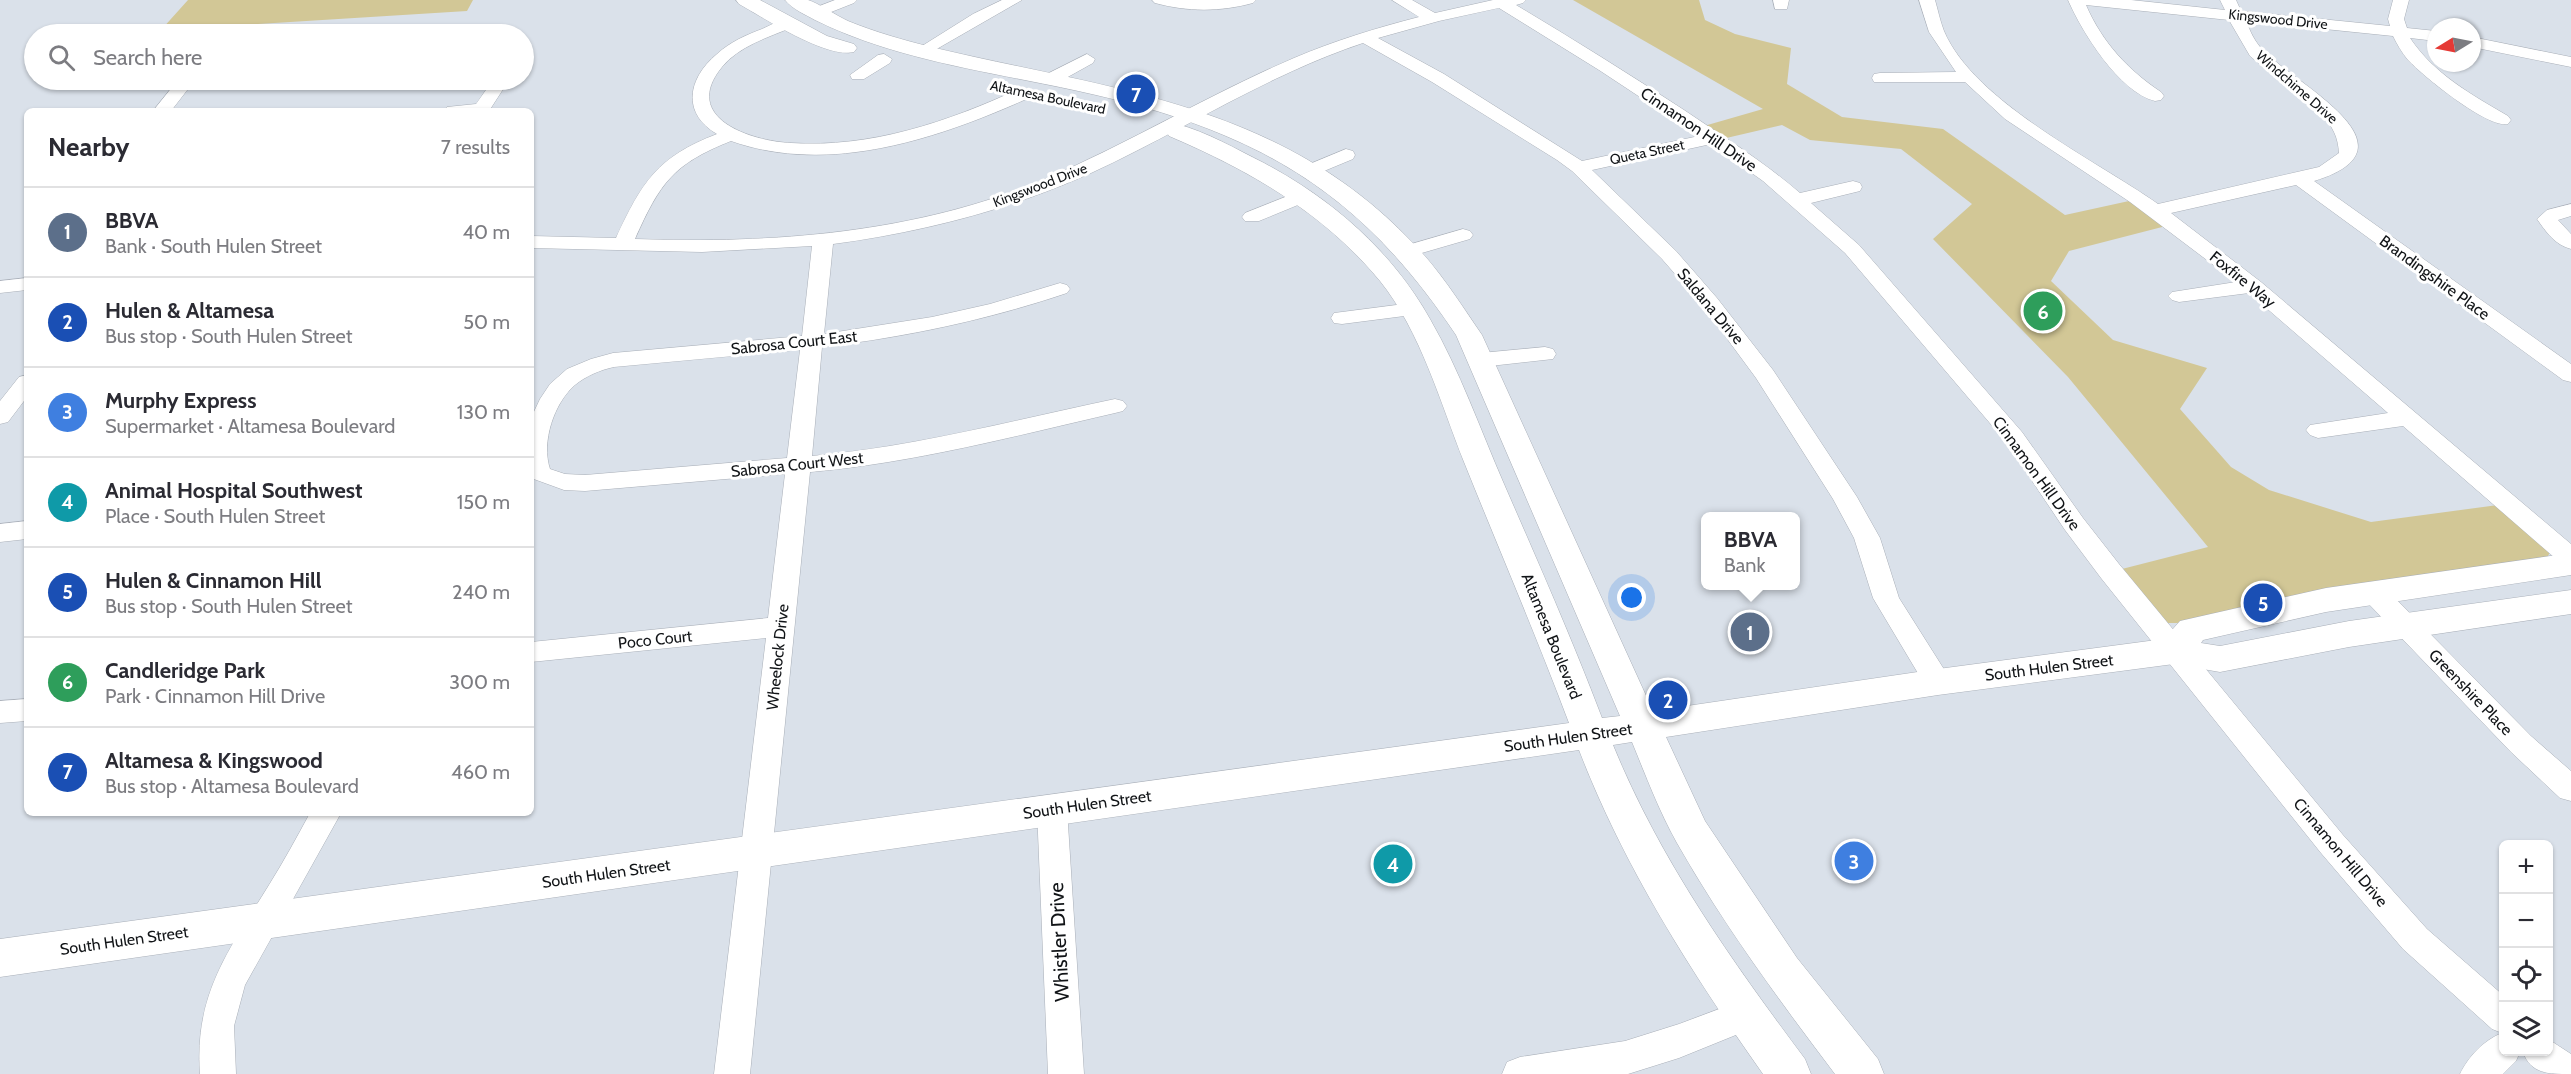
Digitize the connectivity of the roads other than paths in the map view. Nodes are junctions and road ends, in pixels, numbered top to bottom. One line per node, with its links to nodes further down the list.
1 (746, 0): 13 (main road, Altamesa Boulevard)
2 (849, 0): 14 (street)
3 (1014, 0): 23 (street)
4 (1160, 0): 5 (street)
5 (1248, 0)
6 (1400, 0): 15 (street)
7 (1927, 0): 24 (street, Foxfire Way)
8 (2076, 0): 31 (street)
9 (2085, 0): 12 (street, Kingswood Drive)
10 (2401, 0): 17 (street)
11 (1511, 2): 15 (street, Kingswood Drive); 37 (street, Cinnamon Hill Drive)
12 (2232, 7): 17 (street, Kingswood Drive); 41 (street, Windchime Drive)
13 (793, 8): 14 (main road, Altamesa Boulevard); 16 (main road); 23 (main road, Altamesa Boulevard); 36 (street)
14 (815, 13): 16 (main road, Altamesa Boulevard)
15 (1433, 18): 19 (street, Kingswood Drive)
16 (849, 28): 23 (main road, Altamesa Boulevard)
17 (2399, 31): 18 (street, Kingswood Drive); 34 (street)
18 (2427, 35)
19 (1365, 38): 35 (street, Kingswood Drive); 39 (street, Saldana Drive)
20 (2481, 44): 22 (street)
21 (1087, 59): 26 (street, Altamesa Boulevard)
22 (2570, 60)
23 (923, 61): 27 (main road, Altamesa Boulevard)
24 (1968, 76): 25 (street); 46 (street, Foxfire Way)
25 (1880, 78)
26 (1051, 79): 27 (main road, Altamesa Boulevard); 28 (main road, Altamesa Boulevard)
27 (1022, 83): 28 (main road); 35 (main road, Altamesa Boulevard); 36 (street)
28 (1087, 87): 35 (main road, Altamesa Boulevard)
29 (179, 90): 32 (street)
30 (494, 90): 33 (street)
31 (2156, 96)
32 (164, 108)
33 (482, 108)
34 (2502, 120)
35 (1180, 121): 40 (main road, Altamesa Boulevard); 43 (main road, Altamesa Boulevard); 51 (street, Kingswood Drive)
36 (733, 134): 54 (street)
37 (1714, 138): 39 (street, Queta Street); 44 (street, Cinnamon Hill Drive)
38 (1346, 155): 40 (street)
39 (1579, 167): 84 (street, Saldana Drive)
40 (1312, 170): 48 (main road, Altamesa Boulevard)
41 (2299, 179): 46 (street, Windchime Drive); 64 (street, Brandingshire Place)
42 (1852, 188): 44 (street)
43 (1303, 196): 47 (street); 49 (main road, Altamesa Boulevard)
44 (1797, 200): 82 (street, Cinnamon Hill Drive)
45 (2571, 210): 53 (street)
46 (2154, 211): 56 (street, Foxfire Way)
47 (1252, 217)
48 (1380, 222): 49 (main road); 55 (main road, Altamesa Boulevard)
49 (1347, 232): 59 (main road, Altamesa Boulevard)
50 (1463, 235): 55 (street)
51 (823, 240): 54 (street, Kingswood Drive); 61 (street, Wheelock Drive)
52 (534, 242): 54 (street, Kingswood Drive)
53 (2571, 243)
54 (623, 244)
55 (1408, 251): 63 (main road, Altamesa Boulevard)
56 (2254, 286): 58 (street); 67 (street, Foxfire Way)
57 (1060, 289): 61 (street, Sabrosa Court East)
58 (2179, 296)
59 (1412, 309): 60 (street); 72 (main road, Altamesa Boulevard)
60 (1342, 318)
61 (811, 342): 66 (street, Sabrosa Court East); 73 (street, Wheelock Drive)
62 (1545, 354): 63 (street)
63 (1481, 360): 70 (main road, Altamesa Boulevard)
64 (2571, 375)
65 (1116, 406): 73 (street, Sabrosa Court West)
66 (544, 411): 69 (street, Sabrosa Court West)
67 (2408, 418): 68 (street); 76 (street, Foxfire Way)
68 (2318, 430)
69 (534, 443)
70 (1520, 450): 72 (main road); 87 (main road, Altamesa Boulevard)
71 (534, 452): 73 (street, Sabrosa Court West)
72 (1476, 455): 88 (main road, Altamesa Boulevard)
73 (798, 466): 81 (street, Wheelock Drive)
74 (24, 530): 75 (street)
75 (0, 533)
76 (2571, 558)
77 (2571, 564): 78 (main road)
78 (2373, 592): 80 (street, Greenshire Place); 82 (main road)
79 (2571, 602): 80 (main road, South Hulen Street)
80 (2407, 626): 82 (main road, South Hulen Street); 89 (street, Greenshire Place)
81 (780, 627): 83 (street, Poco Court); 92 (street, Wheelock Drive)
82 (2174, 651): 84 (main road, South Hulen Street); 95 (street, Cinnamon Hill Drive)
83 (534, 652)
84 (1938, 682): 87 (main road, South Hulen Street)
85 (24, 710): 86 (street)
86 (0, 712)
87 (1643, 726): 88 (main road, South Hulen Street); 104 (main road, Altamesa Boulevard)
88 (1592, 734): 90 (main road, South Hulen Street); 96 (main road, Altamesa Boulevard)
89 (2571, 789)
90 (1052, 809): 92 (main road, South Hulen Street); 101 (street, Whistler Drive)
91 (324, 816): 93 (street)
92 (758, 852): 93 (main road, South Hulen Street); 100 (street, Wheelock Drive)
93 (263, 920): 94 (main road, South Hulen Street); 99 (street)
94 (0, 958)
95 (2499, 1014)
96 (1746, 1015): 102 (street); 103 (main road, Altamesa Boulevard)
97 (2499, 1054): 105 (street)
98 (2545, 1056): 106 (street)
99 (218, 1074)
100 (732, 1074)
101 (1066, 1074)
102 (1520, 1074)
103 (1790, 1074)
104 (1862, 1074)
105 (2478, 1074)
106 (2570, 1074)

